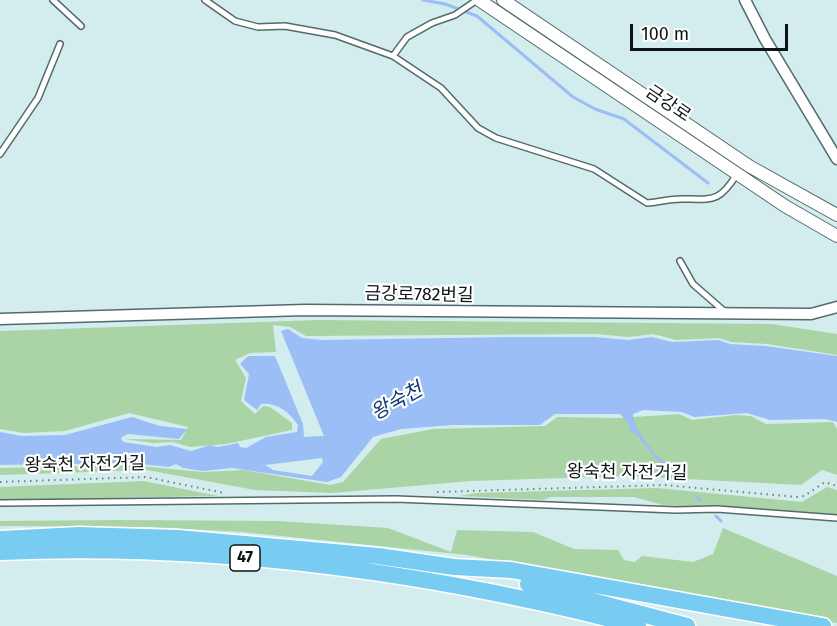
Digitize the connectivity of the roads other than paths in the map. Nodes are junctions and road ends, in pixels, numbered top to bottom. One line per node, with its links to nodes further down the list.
1 (53, 0): 7 (lane)
2 (205, 0): 9 (lane)
3 (504, 0): 6 (street); 13 (street, 금강로)
4 (745, 0): 11 (street)
5 (475, 2): 6 (street, 금강로); 9 (lane)
6 (496, 11): 12 (street, 금강로)
7 (81, 26)
8 (60, 44): 10 (lane)
9 (393, 56): 12 (lane)
10 (0, 154)
11 (837, 159)
12 (737, 173): 14 (street, 금강로)
13 (837, 215)
14 (837, 236)
15 (680, 261): 17 (lane)
16 (837, 307): 17 (street, 금강로782번길)
17 (726, 312): 18 (street, 금강로782번길)
18 (0, 320)
19 (0, 503): 20 (lane)
20 (837, 518)
21 (0, 539): 23 (highway, 47)
22 (0, 552): 24 (highway, 47)
23 (454, 567): 25 (highway); 28 (highway, 47)
24 (488, 592): 26 (highway); 27 (highway, 47)
25 (786, 619): 29 (highway); 30 (highway)
26 (592, 626)
27 (638, 626)
28 (687, 626)
29 (807, 626)
30 (823, 626)

